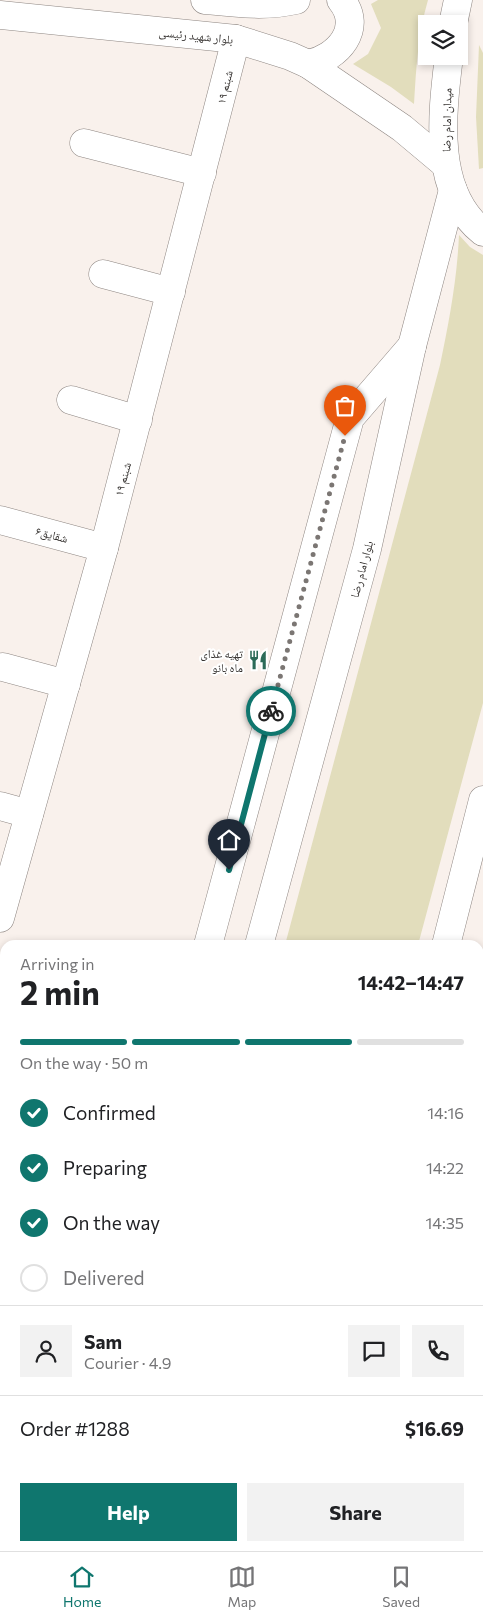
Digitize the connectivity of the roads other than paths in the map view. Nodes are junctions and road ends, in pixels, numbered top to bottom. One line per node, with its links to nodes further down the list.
1 (205, 0): 2 (street)
2 (296, 0)
3 (341, 0): 8 (street)
4 (458, 0): 5 (street)
5 (455, 15)
6 (0, 16): 7 (street, بلوار شهید رئیسی)
7 (236, 39): 8 (street, بلوار شهید رئیسی); 12 (street, شبنم ۱۹)
8 (308, 64): 11 (street, بلوار شهید رئیسی)
9 (448, 65): 11 (street, میدان امام رضا)
10 (84, 143): 12 (street)
11 (446, 164): 13 (street, میدان امام رضا)
12 (202, 173): 16 (street, شبنم ۱۹)
13 (453, 190): 14 (street, میدان امام رضا); 17 (street, بلوار امام رضا)
14 (483, 232)
15 (103, 274): 16 (street)
16 (171, 292): 19 (street, شبنم ۱۹)
17 (412, 346): 28 (street); 29 (street, بلوار امام رضا)
18 (71, 400): 19 (street)
19 (138, 420): 21 (street, شبنم ۱۹)
20 (0, 520): 21 (street, شقایق۶)
21 (104, 548): 23 (street, شبنم ۱۹)
22 (3, 667): 23 (street)
23 (66, 684): 26 (street, شبنم ۱۹)
24 (483, 800): 30 (street)
25 (0, 806): 26 (street)
26 (29, 814): 27 (street, شبنم ۱۹)
27 (0, 918)
28 (209, 940)
29 (260, 940)
30 (447, 940)

